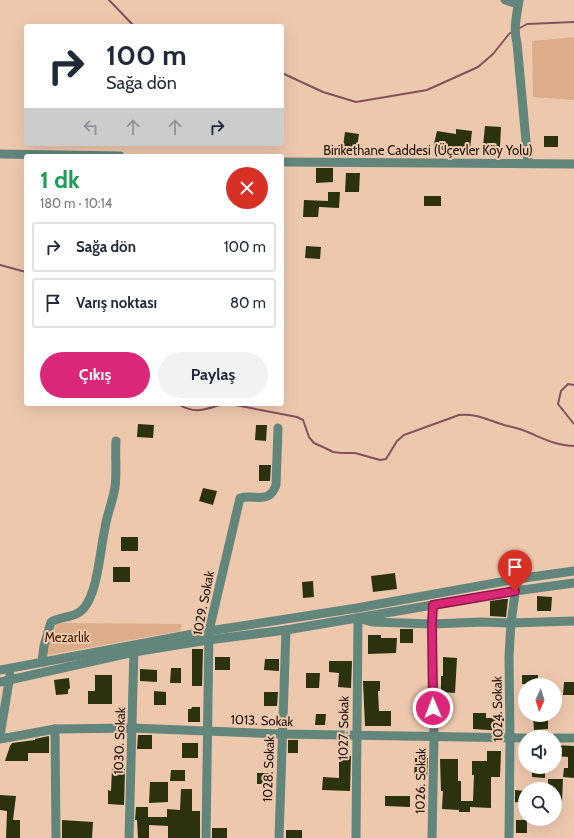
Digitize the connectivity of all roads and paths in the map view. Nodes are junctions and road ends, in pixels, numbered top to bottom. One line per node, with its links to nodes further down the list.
1 (505, 0): 2 (street)
2 (519, 2): 6 (street)
3 (0, 154): 4 (street)
4 (24, 154)
5 (284, 162): 6 (street, Birikethane Caddesi (Üçevler Köy Yolu))
6 (528, 164): 7 (street, Birikethane Caddesi (Üçevler Köy Yolu))
7 (574, 164)
8 (278, 428): 20 (street, 1029. Sokak)
9 (116, 441): 22 (street)
10 (574, 571): 11 (street)
11 (517, 579): 13 (street, 1024. Sokak); 20 (street)
12 (574, 583): 13 (street)
13 (515, 591): 14 (street); 17 (street, 1024. Sokak)
14 (433, 605): 15 (street); 18 (street, 1026. Sokak)
15 (358, 618): 18 (street); 19 (street); 30 (street, 1027. Sokak)
16 (574, 621): 17 (street)
17 (511, 623): 18 (street); 33 (street, 1024. Sokak)
18 (432, 624): 31 (street, 1026. Sokak)
19 (286, 630): 20 (street); 29 (street, 1028. Sokak)
20 (208, 636): 21 (street); 28 (street, 1029. Sokak)
21 (134, 649): 22 (street); 25 (street); 26 (street, 1030. Sokak)
22 (42, 662): 23 (street)
23 (11, 668): 24 (street); 25 (street)
24 (0, 670)
25 (4, 681): 32 (street)
26 (132, 728): 27 (street, 1013. Sokak); 28 (street, 1013. Sokak); 38 (street, 1030. Sokak)
27 (55, 729): 32 (street, 1013. Sokak); 37 (street)
28 (207, 731): 29 (street, 1013. Sokak); 39 (street, 1029. Sokak)
29 (282, 734): 30 (street, 1013. Sokak); 40 (street, 1028. Sokak)
30 (356, 734): 31 (street, 1013. Sokak); 41 (street, 1027. Sokak)
31 (434, 736): 33 (street, 1013. Sokak); 42 (street, 1026. Sokak)
32 (0, 737)
33 (510, 738): 34 (street, 1013. Sokak); 43 (street, 1024. Sokak)
34 (518, 738)
35 (562, 738): 36 (street)
36 (574, 738)
37 (56, 838)
38 (129, 838)
39 (206, 838)
40 (279, 838)
41 (356, 838)
42 (432, 838)
43 (509, 838)

